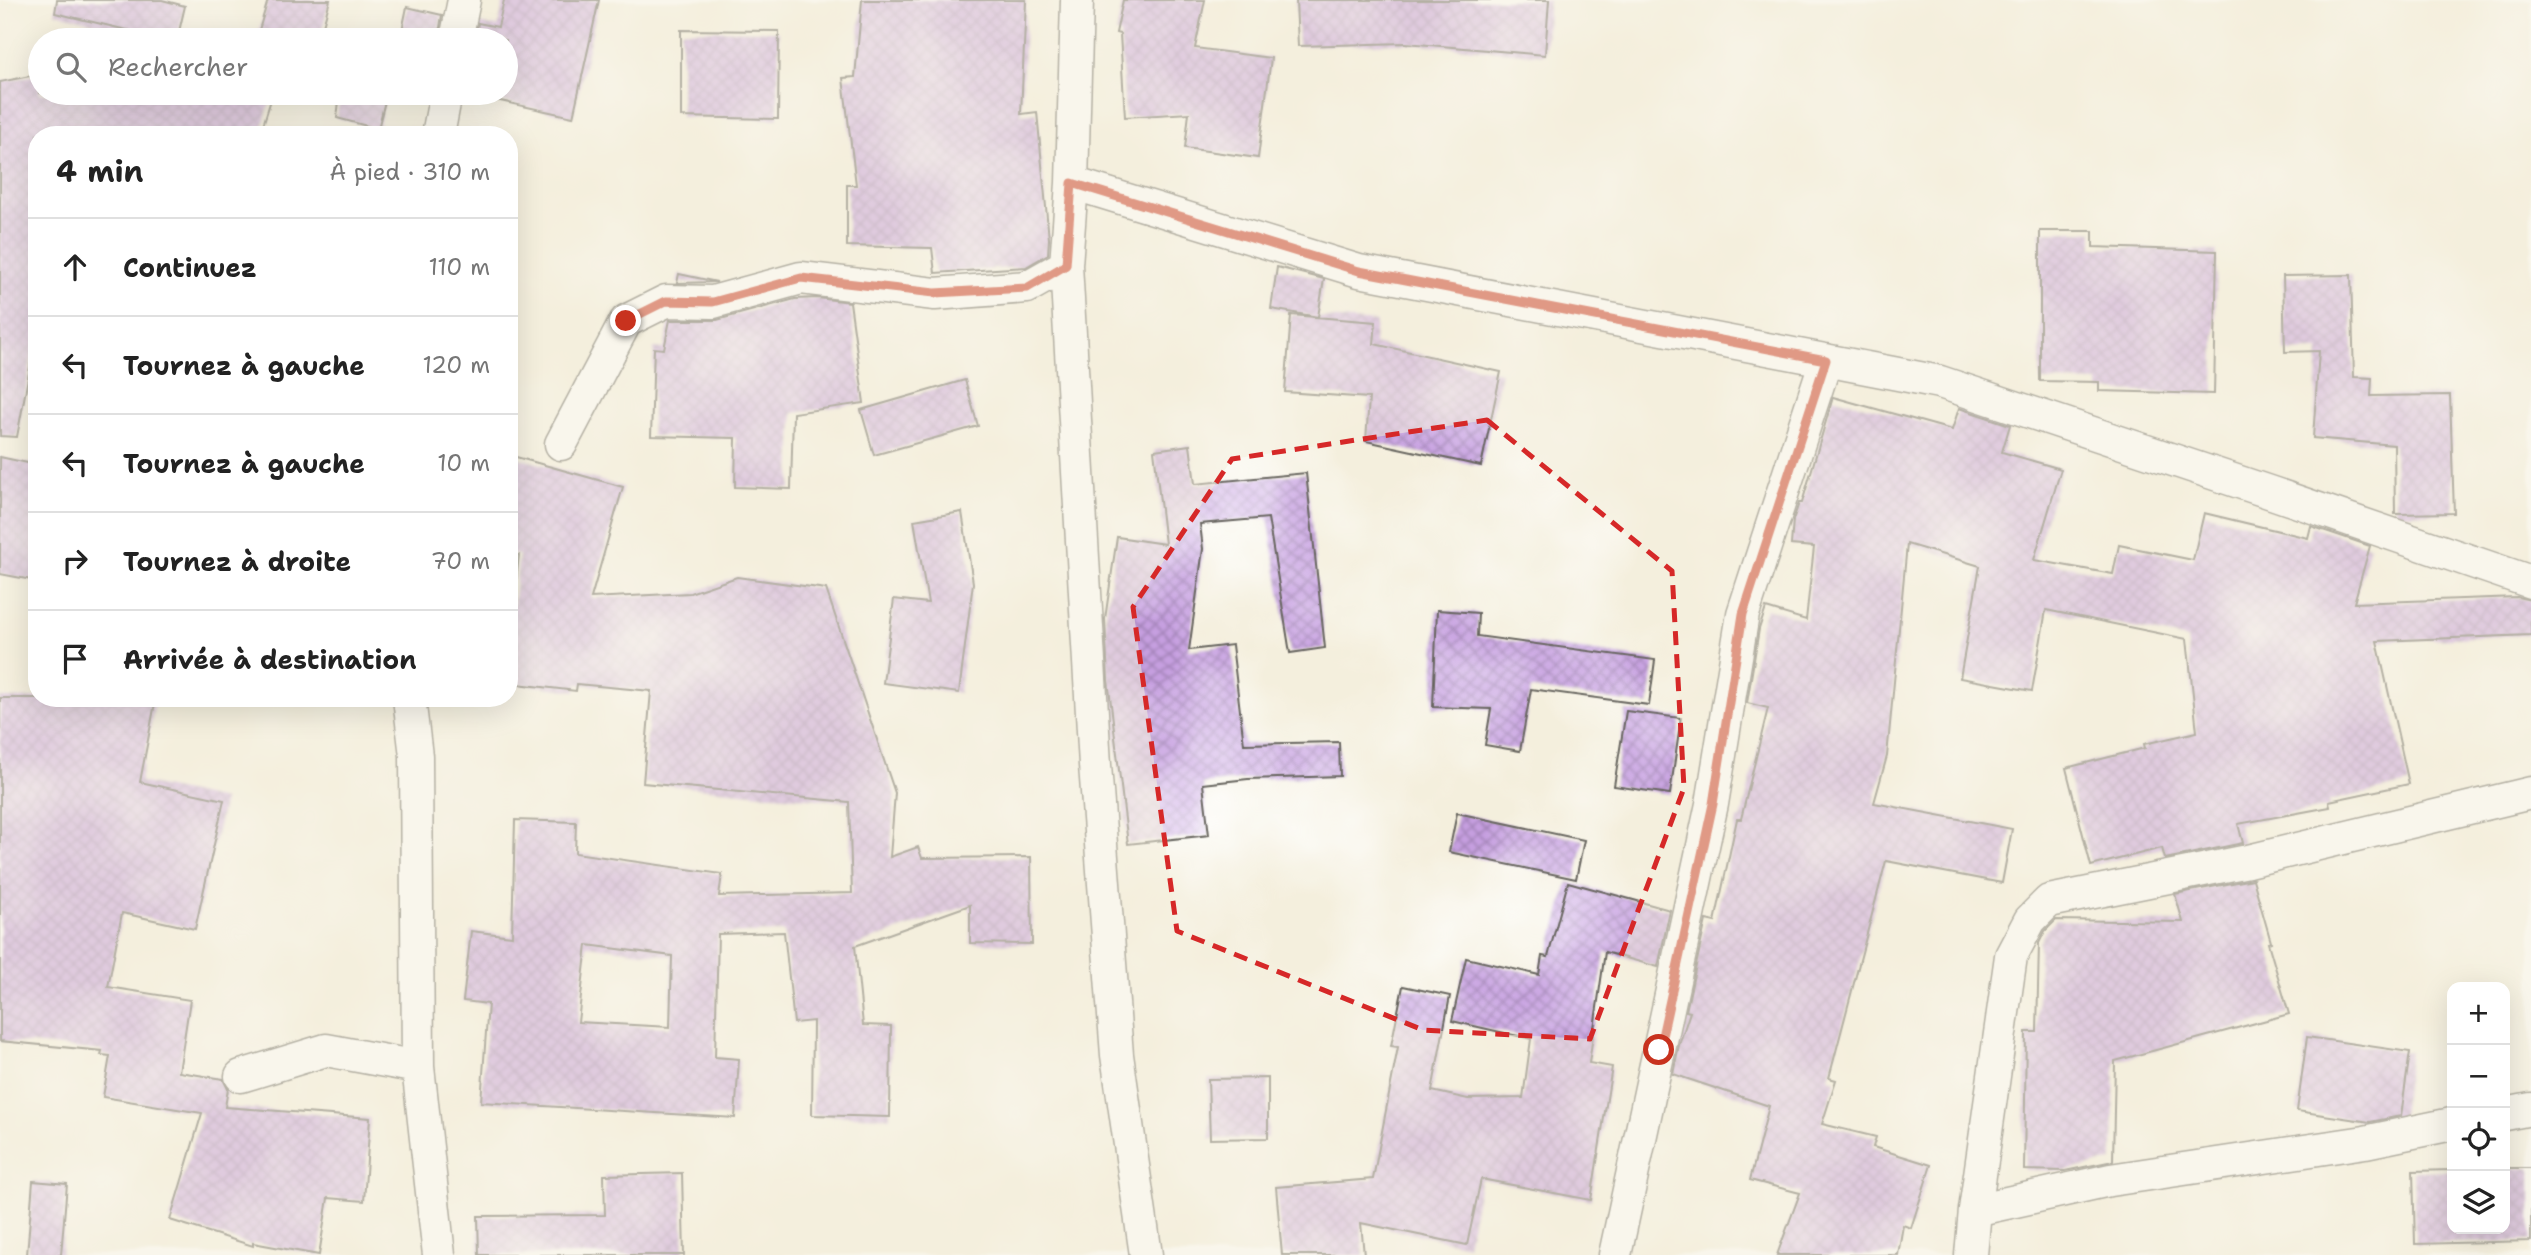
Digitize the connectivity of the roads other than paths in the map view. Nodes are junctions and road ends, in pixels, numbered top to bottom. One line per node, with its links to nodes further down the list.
1 (464, 0): 3 (street)
2 (1077, 0): 6 (street)
3 (458, 28)
4 (444, 105): 5 (street)
5 (440, 126)
6 (1072, 183): 7 (street); 8 (street)
7 (1066, 265): 9 (street); 20 (street)
8 (1826, 360): 10 (street); 21 (street)
9 (561, 444)
10 (2531, 582)
11 (410, 707): 13 (street)
12 (2531, 793): 18 (street)
13 (418, 1067): 14 (street); 19 (street)
14 (241, 1076)
15 (2531, 1109): 16 (street)
16 (2510, 1113)
17 (2447, 1125): 18 (street)
18 (1975, 1210): 22 (street)
19 (439, 1255)
20 (1146, 1255)
21 (1615, 1255)
22 (1971, 1255)

